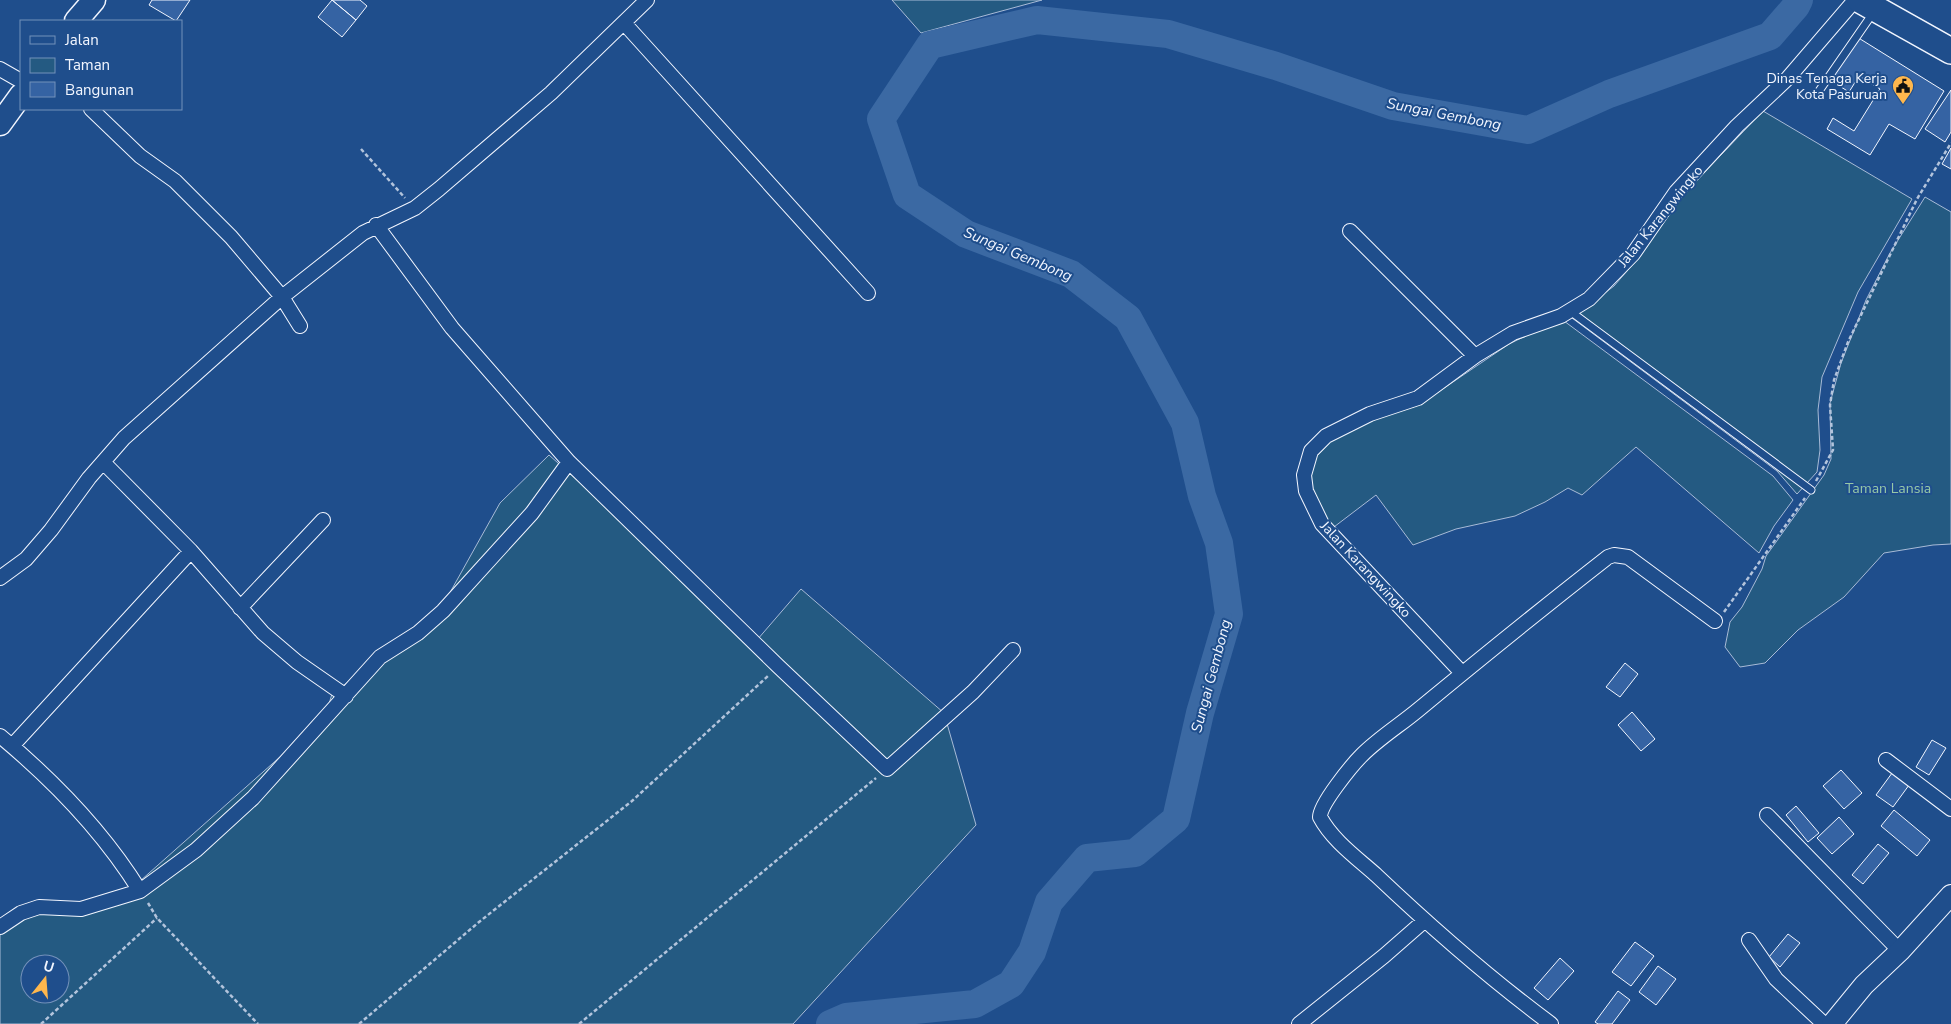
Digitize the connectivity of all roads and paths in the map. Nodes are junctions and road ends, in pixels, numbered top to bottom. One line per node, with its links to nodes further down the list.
1 (94, 0): 4 (main road)
2 (647, 0): 5 (street)
3 (1864, 3): 6 (highway); 9 (lane); 20 (street, Jalan Karangwingko)
4 (77, 20)
5 (624, 23): 15 (street); 18 (street)
6 (1951, 50)
7 (0, 69): 8 (street)
8 (20, 80)
9 (1819, 91)
10 (20, 96): 12 (main road)
11 (92, 110): 19 (street)
12 (0, 124)
13 (1951, 143): 25 (path)
14 (361, 150): 15 (path)
15 (415, 208): 16 (street)
16 (376, 225): 19 (street); 24 (street)
17 (1350, 231): 22 (street)
18 (868, 293)
19 (282, 297): 21 (street); 23 (street)
20 (1570, 311): 22 (street, Jalan Karangwingko); 25 (lane)
21 (300, 326)
22 (1475, 356): 33 (street, Jalan Karangwingko)
23 (103, 462): 27 (street); 28 (street)
24 (570, 462): 32 (street); 34 (street)
25 (1811, 490): 30 (path)
26 (323, 520): 29 (street)
27 (190, 551): 29 (street); 36 (street)
28 (0, 578)
29 (240, 608): 34 (street)
30 (1715, 621): 33 (street)
31 (1013, 650): 38 (street)
32 (778, 666): 38 (street); 50 (path)
33 (1462, 673): 44 (street)
34 (346, 696): 41 (street)
35 (0, 736): 36 (street)
36 (12, 746): 41 (street)
37 (1886, 760): 39 (street)
38 (887, 769): 51 (path)
39 (1951, 810)
40 (1766, 816): 47 (street)
41 (140, 891): 43 (path); 45 (street)
42 (1951, 895): 47 (street)
43 (157, 918): 48 (path); 49 (path)
44 (1424, 920): 52 (street); 53 (street)
45 (0, 927)
46 (1749, 940): 54 (street)
47 (1900, 951): 55 (street)
48 (41, 1024)
49 (258, 1024)
50 (359, 1024)
51 (579, 1024)
52 (1299, 1024)
53 (1551, 1024)
54 (1824, 1024)
55 (1832, 1024)

